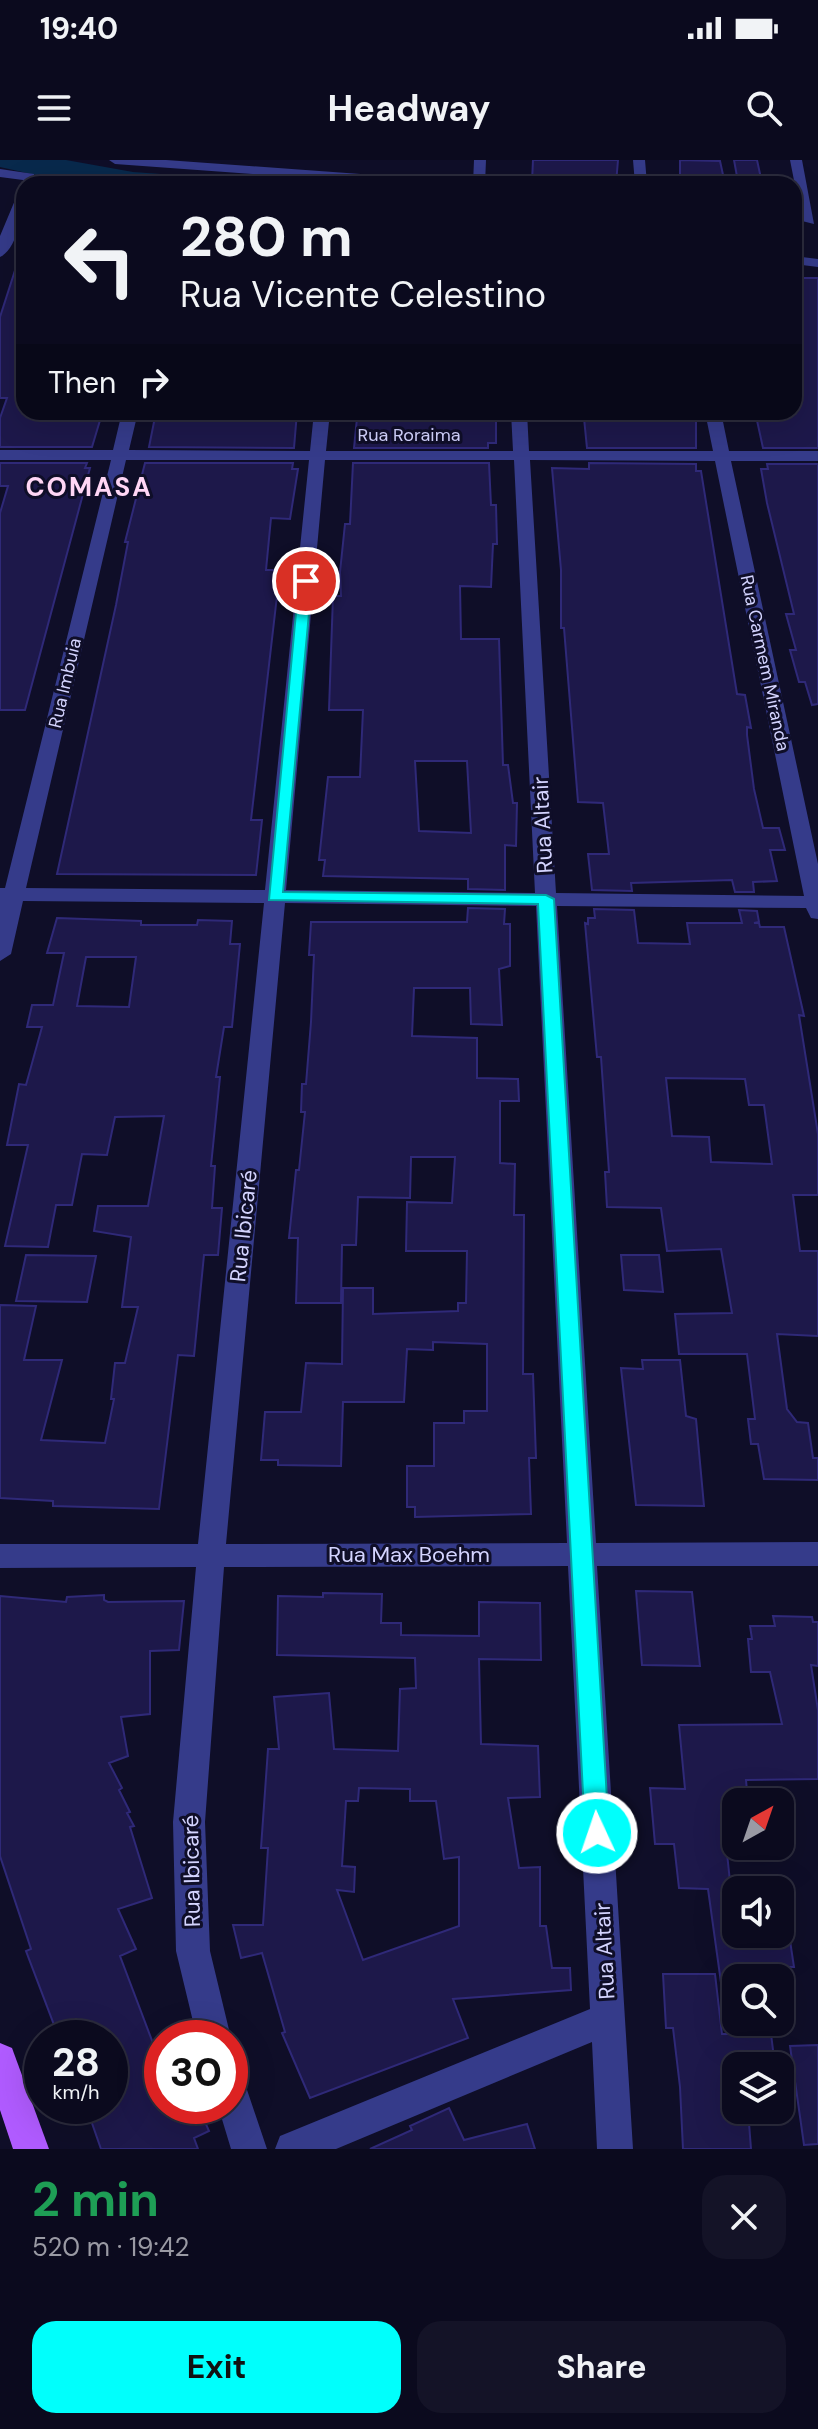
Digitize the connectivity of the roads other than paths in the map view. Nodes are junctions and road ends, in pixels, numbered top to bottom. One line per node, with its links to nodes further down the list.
1 (115, 160): 3 (street)
2 (322, 160): 4 (street)
3 (161, 162): 4 (street)
4 (318, 175): 5 (street)
5 (332, 176)
6 (802, 180): 7 (street)
7 (814, 221)
8 (11, 229): 9 (street)
9 (0, 253)
10 (128, 420): 15 (street, Rua Imbuia)
11 (321, 420): 16 (street, Rua Ibicaré)
12 (519, 420): 17 (street, Rua Altair)
13 (715, 420): 18 (street, Rua Carmem Miranda)
14 (0, 455): 15 (street, Rua Roraima)
15 (120, 455): 16 (street, Rua Roraima); 20 (street, Rua Imbuia)
16 (318, 455): 17 (street, Rua Roraima); 21 (street, Rua Ibicaré)
17 (521, 456): 18 (street, Rua Roraima); 22 (street, Rua Altair)
18 (722, 456): 19 (street, Rua Roraima); 23 (street, Rua Carmem Miranda)
19 (818, 456)
20 (8, 894): 21 (street); 24 (street, Rua Imbuia)
21 (275, 897): 22 (street); 25 (street, Rua Ibicaré)
22 (546, 899): 23 (street); 26 (street, Rua Altair)
23 (817, 906)
24 (0, 954)
25 (211, 1554): 26 (street, Rua Max Boehm); 28 (street, Rua Max Boehm); 30 (street, Rua Ibicaré)
26 (582, 1554): 27 (street, Rua Max Boehm); 29 (street, Rua Altair)
27 (818, 1554)
28 (0, 1556)
29 (607, 2019): 35 (street); 36 (street, Rua Altair)
30 (210, 2020)
31 (0, 2060): 33 (main road)
32 (241, 2124): 34 (street)
33 (31, 2149)
34 (249, 2149)
35 (293, 2149)
36 (615, 2149)

